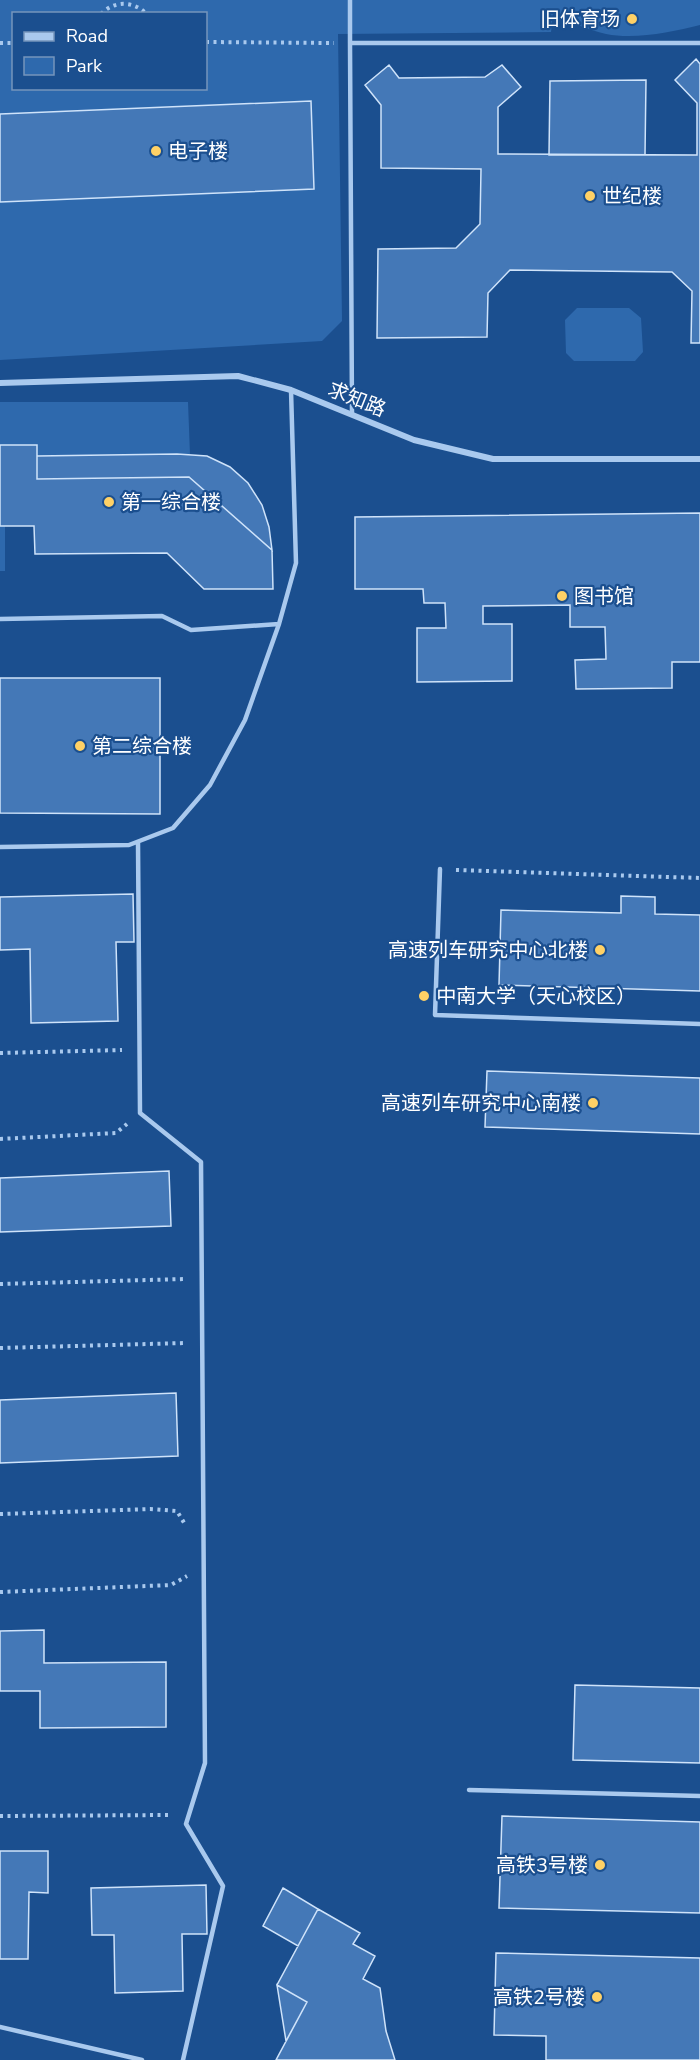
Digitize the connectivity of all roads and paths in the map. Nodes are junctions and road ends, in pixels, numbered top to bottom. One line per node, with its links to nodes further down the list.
1 (350, 0): 5 (lane)
2 (104, 12): 3 (path)
3 (144, 12)
4 (207, 42): 5 (path)
5 (350, 43): 6 (lane); 9 (lane)
6 (700, 43)
7 (0, 382): 8 (street, 求知路)
8 (291, 390): 9 (street, 求知路); 12 (lane)
9 (352, 414): 10 (street, 求知路)
10 (700, 459)
11 (0, 619): 12 (lane)
12 (279, 624): 13 (lane)
13 (138, 842): 14 (lane); 18 (lane)
14 (0, 847)
15 (440, 869): 16 (path); 17 (lane)
16 (700, 878)
17 (700, 1024)
18 (140, 1050): 19 (path); 20 (lane)
19 (0, 1053)
20 (140, 1113): 21 (path); 22 (lane)
21 (0, 1139)
22 (202, 1279): 23 (path); 24 (lane)
23 (0, 1284)
24 (203, 1342): 25 (path); 32 (lane)
25 (0, 1348)
26 (0, 1514): 27 (path)
27 (186, 1527)
28 (187, 1568): 29 (path)
29 (0, 1592)
30 (469, 1790): 31 (lane)
31 (700, 1796)
32 (189, 1815): 33 (path); 36 (lane)
33 (0, 1816)
34 (0, 2027): 35 (lane)
35 (142, 2060)
36 (183, 2060)

